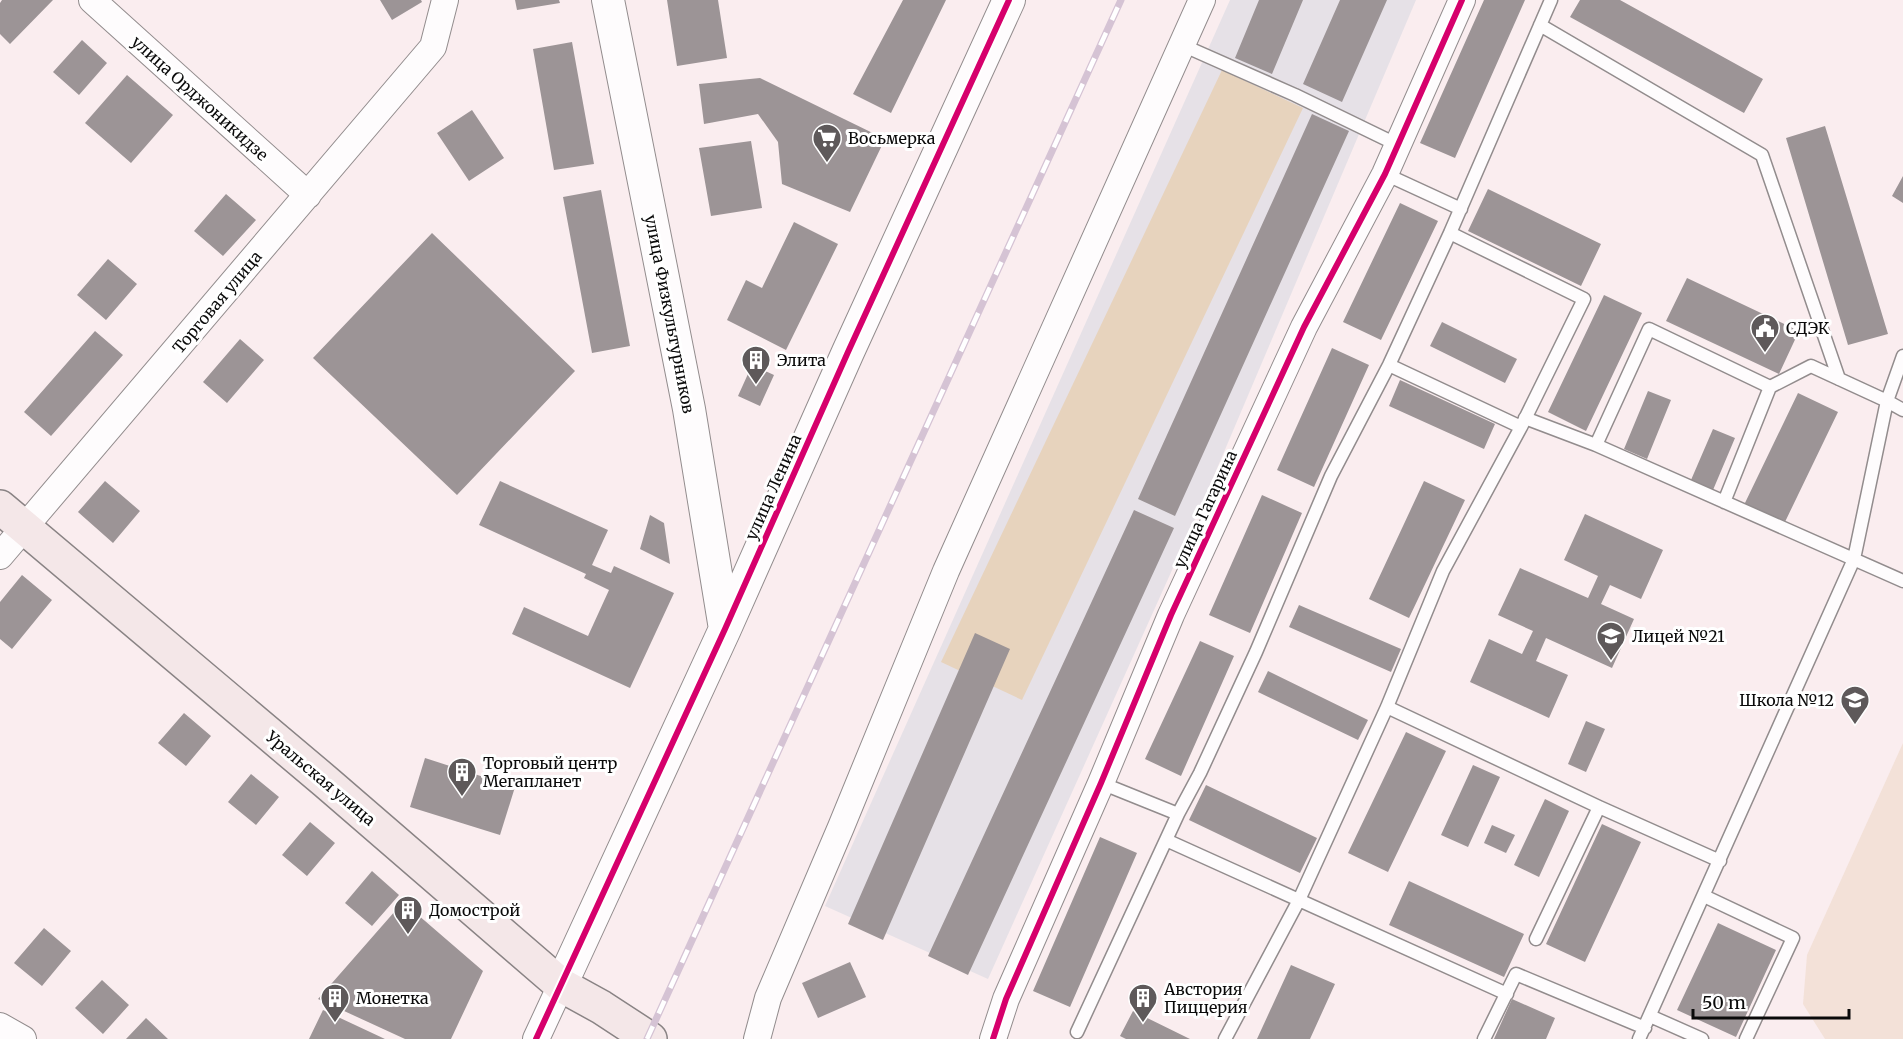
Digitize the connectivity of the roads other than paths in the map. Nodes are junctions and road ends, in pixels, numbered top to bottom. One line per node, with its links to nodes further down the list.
1 (92, 0): 12 (street, улица Орджоникидзе)
2 (445, 0): 12 (street, Торговая улица)
3 (608, 0): 29 (street, улица Физкультурников)
4 (1009, 0): 29 (street, улица Ленина)
5 (1202, 0): 9 (street)
6 (1462, 0): 10 (street, улица Гагарина)
7 (1551, 0): 8 (lane)
8 (1540, 25): 13 (lane); 17 (lane)
9 (1182, 45): 10 (lane); 45 (street)
10 (1398, 145): 11 (street, улица Гагарина)
11 (1385, 174): 13 (lane); 31 (street, улица Гагарина)
12 (308, 195): 25 (street, Торговая улица)
13 (1461, 209): 14 (lane)
14 (1450, 234): 16 (lane); 21 (lane)
15 (1903, 356): 19 (lane)
16 (1389, 365): 21 (lane); 33 (lane)
17 (1839, 379): 18 (lane); 19 (lane)
18 (1770, 387): 22 (lane); 23 (lane)
19 (1887, 401): 20 (lane); 27 (lane)
20 (1903, 410)
21 (1523, 423): 22 (lane); 30 (lane)
22 (1596, 445): 23 (lane)
23 (1724, 502): 27 (lane)
24 (0, 507): 25 (main road, Уральская улица)
25 (25, 528): 26 (street, Торговая улица); 39 (main road, Уральская улица)
26 (0, 556)
27 (1854, 559): 28 (lane); 35 (lane)
28 (1903, 581)
29 (725, 629): 39 (street, улица Ленина)
30 (1387, 707): 32 (lane); 37 (lane)
31 (1101, 783): 33 (lane); 46 (street, улица Гагарина)
32 (1599, 807): 35 (lane); 38 (lane)
33 (1178, 814): 34 (lane)
34 (1166, 840): 37 (lane); 42 (lane)
35 (1720, 861): 36 (lane)
36 (1704, 896): 41 (lane); 50 (lane)
37 (1299, 900): 40 (lane); 47 (lane)
38 (1536, 939)
39 (561, 985): 43 (street); 44 (main road, Уральская улица)
40 (1507, 994): 41 (lane); 48 (lane)
41 (1645, 1028): 49 (lane)
42 (1077, 1032)
43 (536, 1039)
44 (650, 1039)
45 (757, 1039)
46 (993, 1039)
47 (1225, 1039)
48 (1484, 1039)
49 (1702, 1039)
50 (1746, 1039)

